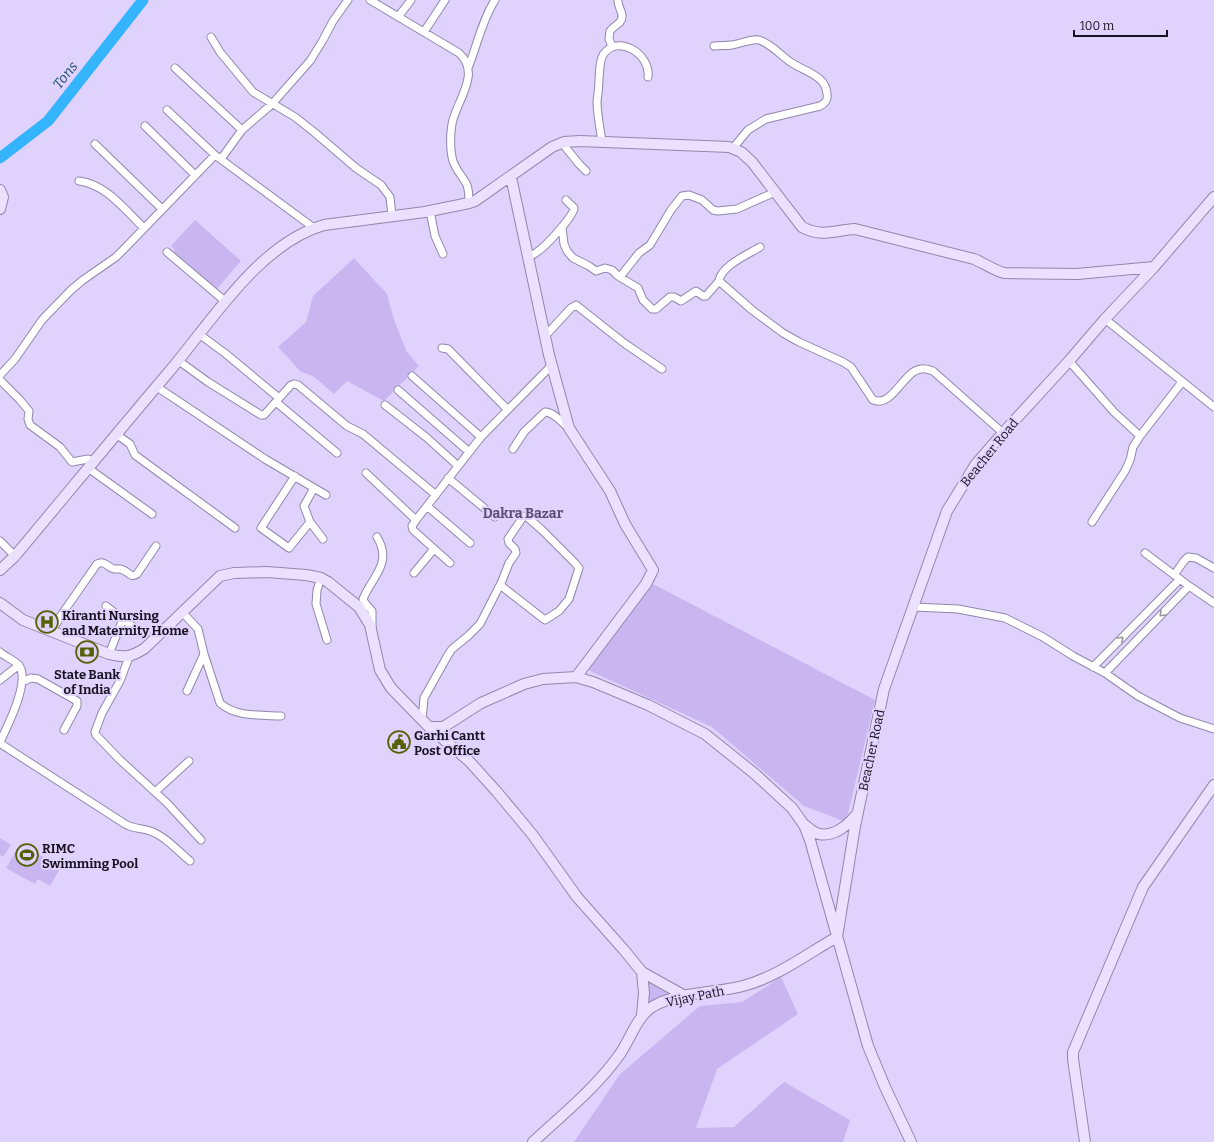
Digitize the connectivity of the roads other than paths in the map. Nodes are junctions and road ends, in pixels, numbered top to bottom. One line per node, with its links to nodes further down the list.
1 (348, 0): 15 (street)
2 (370, 0): 7 (street)
3 (411, 0): 7 (street)
4 (446, 0): 8 (street)
5 (495, 0): 13 (street)
6 (618, 0): 10 (street)
7 (398, 17): 8 (street)
8 (424, 32): 13 (street)
9 (211, 37): 15 (street)
10 (612, 46): 14 (street); 19 (street)
11 (714, 46): 22 (street)
12 (175, 68): 18 (street)
13 (468, 68): 32 (street)
14 (648, 77)
15 (272, 104): 18 (street); 36 (street)
16 (167, 110): 23 (street)
17 (145, 126): 25 (street)
18 (242, 130): 23 (street)
19 (602, 141): 20 (street); 22 (street)
20 (562, 143): 24 (street); 26 (street)
21 (95, 144): 34 (street)
22 (733, 148): 29 (street)
23 (218, 157): 25 (street); 39 (street)
24 (586, 171)
25 (195, 175): 34 (street)
26 (511, 178): 32 (street); 43 (street)
27 (80, 181): 38 (street)
28 (1, 191): 33 (street)
29 (775, 192): 44 (street); 45 (street)
30 (1214, 197): 44 (street, Beacher Road)
31 (566, 200): 37 (street)
32 (469, 203): 35 (street)
33 (0, 209)
34 (162, 209): 38 (street)
35 (430, 211): 36 (street); 42 (street)
36 (392, 216): 39 (street)
37 (562, 227): 43 (street); 45 (street)
38 (144, 228): 56 (street)
39 (314, 228): 47 (street)
40 (760, 247): 46 (street)
41 (167, 252): 47 (street)
42 (443, 254)
43 (529, 256): 50 (street)
44 (1154, 267): 48 (street, Beacher Road)
45 (620, 277): 46 (street)
46 (719, 281): 67 (street)
47 (226, 302): 49 (street)
48 (1105, 319): 53 (street, Beacher Road); 59 (street)
49 (199, 334): 52 (street); 62 (street)
50 (545, 336): 54 (street); 55 (street)
51 (442, 348): 65 (street)
52 (178, 361): 60 (street); 62 (street)
53 (1069, 362): 67 (street, Beacher Road); 69 (street)
54 (552, 365): 65 (street); 66 (street)
55 (662, 369)
56 (0, 375)
57 (412, 376): 70 (street)
58 (0, 380): 74 (street)
59 (1182, 382): 64 (street); 69 (street)
60 (156, 387): 68 (street); 77 (street)
61 (398, 390): 72 (street)
62 (278, 400): 73 (street); 81 (street)
63 (385, 405): 75 (street)
64 (1214, 407)
65 (507, 409): 70 (street)
66 (569, 428): 71 (street); 122 (street)
67 (1003, 433): 108 (street, Beacher Road)
68 (116, 434): 74 (street); 88 (street)
69 (1140, 436): 87 (street)
70 (481, 437): 72 (street)
71 (513, 449)
72 (468, 451): 75 (street)
73 (337, 453)
74 (90, 464): 83 (street); 96 (street)
75 (457, 465): 78 (street)
76 (366, 473): 85 (street)
77 (294, 476): 79 (street); 86 (street)
78 (448, 478): 81 (street); 84 (street)
79 (314, 488): 80 (street); 86 (street)
80 (326, 495)
81 (436, 495): 82 (street)
82 (427, 506): 85 (street); 92 (street)
83 (152, 514)
84 (495, 517)
85 (416, 520): 94 (street)
86 (310, 522): 90 (street)
87 (1092, 522)
88 (235, 528)
89 (377, 537): 113 (street)
90 (323, 539)
91 (0, 541): 96 (street)
92 (470, 543)
93 (156, 546): 112 (street)
94 (434, 549): 97 (street); 100 (street)
95 (1145, 553): 101 (street)
96 (15, 556): 99 (street)
97 (450, 563)
98 (1214, 568): 101 (street)
99 (0, 570)
100 (414, 572)
101 (1177, 577): 104 (street); 120 (street, one-way to 101)
102 (321, 578): 109 (street); 113 (street); 114 (street)
103 (500, 585): 103 (street); 127 (street)
104 (1189, 586): 106 (street); 121 (street, one-way to 121)
105 (0, 603): 112 (street)
106 (1214, 603)
107 (106, 606): 110 (street)
108 (914, 607): 120 (street); 133 (street, Beacher Road)
109 (183, 613): 117 (street); 118 (street)
110 (123, 619): 111 (street); 116 (street)
111 (133, 627)
112 (52, 631): 116 (street)
113 (371, 632): 127 (street)
114 (327, 640)
115 (0, 652): 119 (street)
116 (109, 654): 118 (street)
117 (204, 654): 125 (street); 126 (street)
118 (129, 656): 132 (street)
119 (19, 665): 123 (street); 124 (street)
120 (1093, 667): 121 (street)
121 (1105, 673): 128 (street)
122 (576, 677): 127 (street); 134 (street)
123 (0, 680)
124 (22, 682): 129 (street); 136 (street)
125 (187, 691)
126 (281, 716)
127 (425, 723): 138 (street)
128 (1214, 729)
129 (64, 730)
130 (189, 761): 132 (street)
131 (1214, 785): 143 (street)
132 (155, 792): 135 (street)
133 (858, 812): 134 (street); 137 (street, Beacher Road)
134 (804, 825): 137 (street)
135 (201, 840)
136 (190, 861)
137 (837, 937): 139 (street, Vijay Path); 142 (street)
138 (642, 972): 139 (street); 140 (street)
139 (685, 996): 140 (street, Vijay Path)
140 (642, 1014): 141 (street)
141 (533, 1142)
142 (911, 1142)
143 (1085, 1142)

